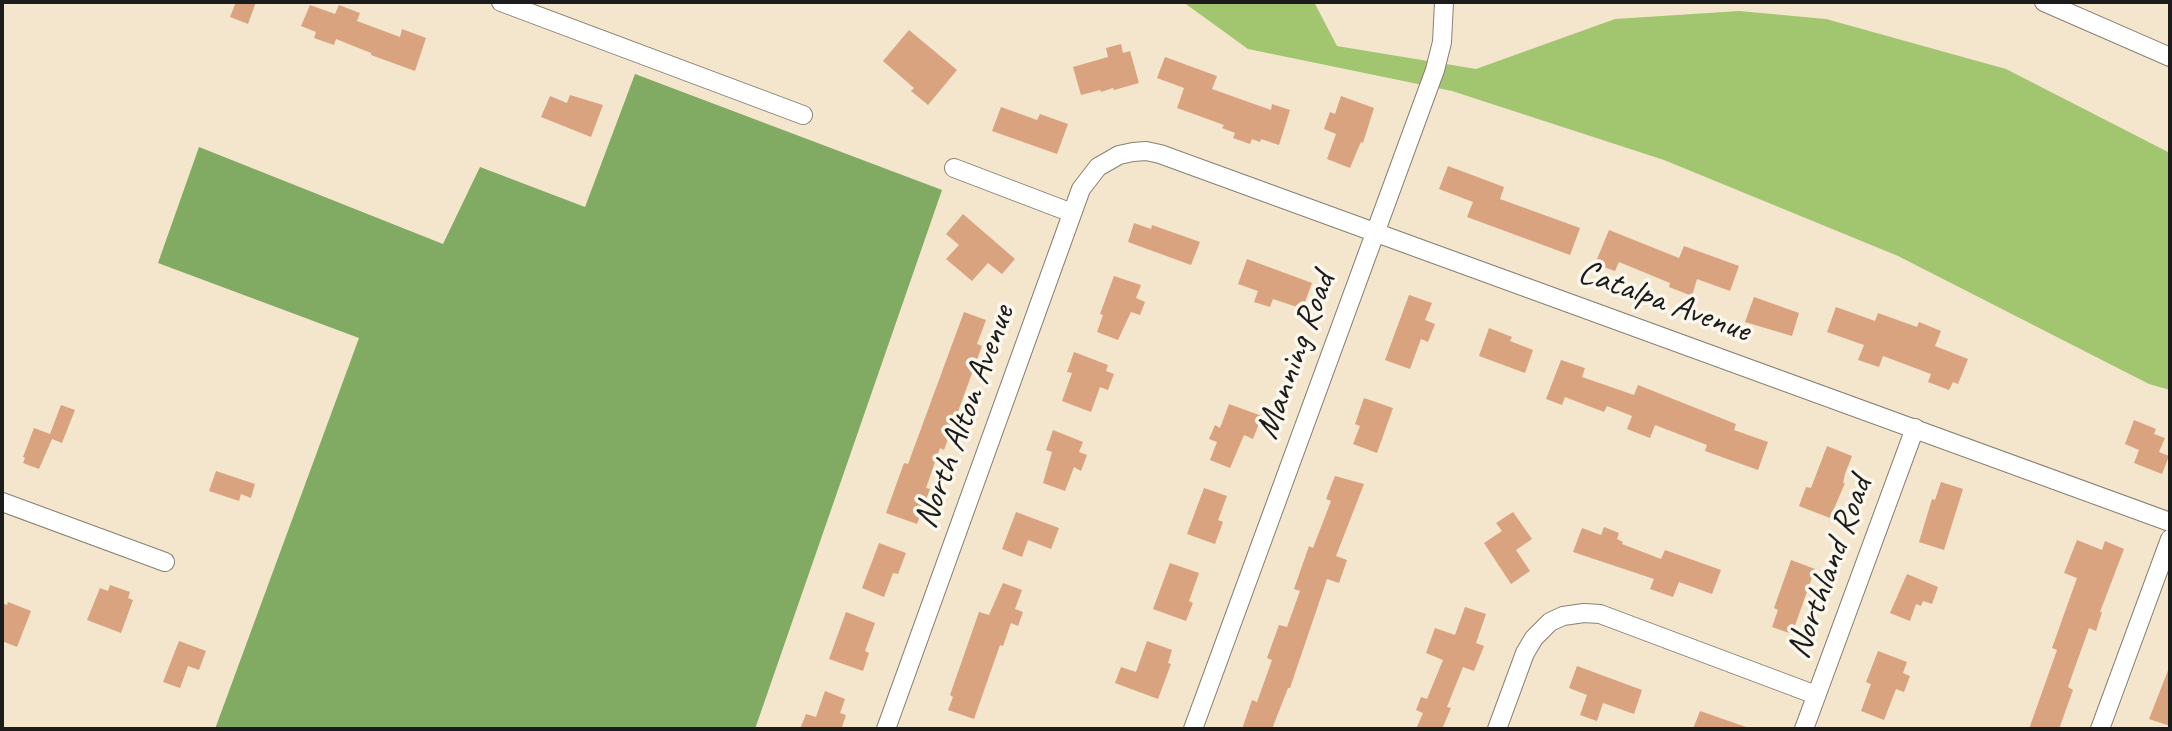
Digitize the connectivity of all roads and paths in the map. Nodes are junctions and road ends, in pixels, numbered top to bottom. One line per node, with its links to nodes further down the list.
1 (501, 2): 5 (street)
2 (1444, 2): 9 (street, Manning Road)
3 (2044, 2): 4 (street)
4 (2170, 57)
5 (803, 115)
6 (1133, 152): 8 (street, North Alton Avenue); 9 (street, Catalpa Avenue)
7 (954, 168): 8 (street)
8 (1072, 213): 16 (street, North Alton Avenue)
9 (1376, 231): 10 (street, Catalpa Avenue); 17 (street, Manning Road)
10 (1915, 428): 12 (street, Catalpa Avenue); 15 (street, Northland Road)
11 (2, 502): 14 (street)
12 (2170, 522)
13 (2170, 539): 20 (street)
14 (165, 562)
15 (1816, 695): 18 (street); 19 (street, Northland Road)
16 (886, 729)
17 (1193, 729)
18 (1497, 729)
19 (1804, 729)
20 (2101, 729)

